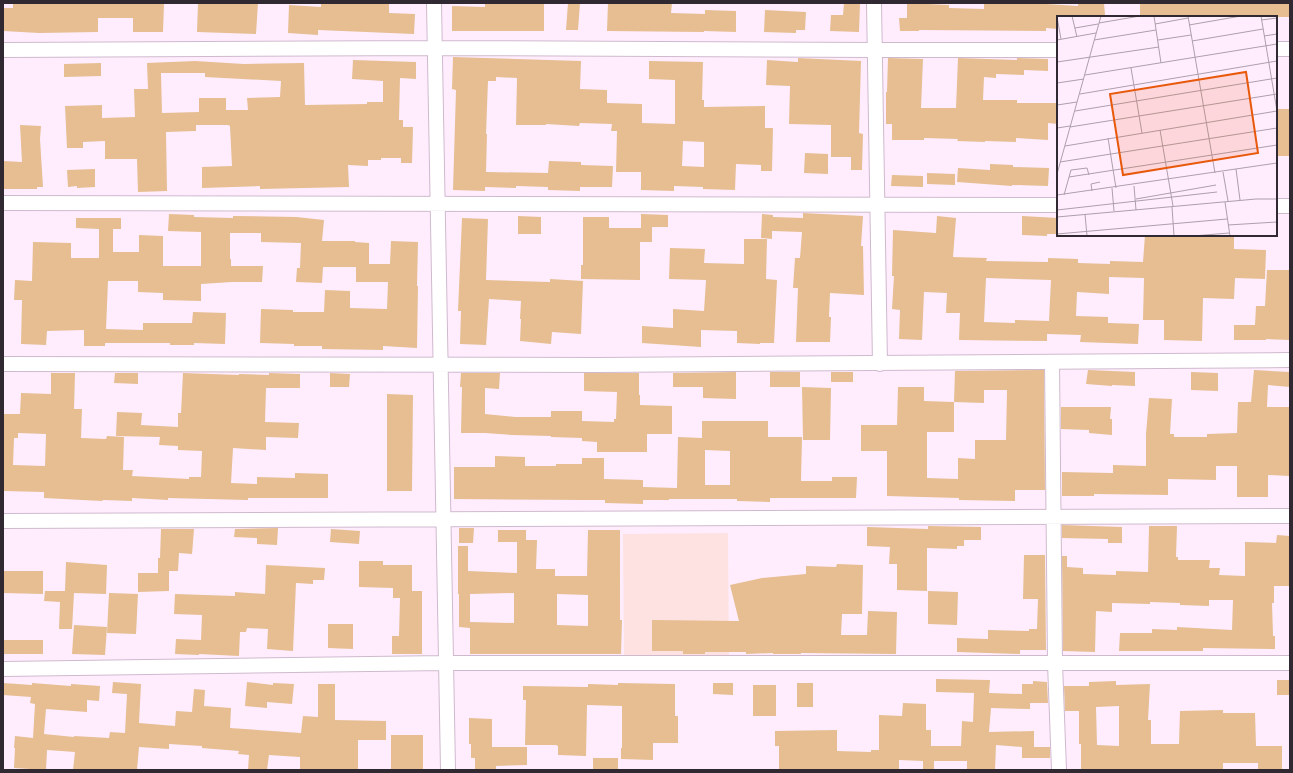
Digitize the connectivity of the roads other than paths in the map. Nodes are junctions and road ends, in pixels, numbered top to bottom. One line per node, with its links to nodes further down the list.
1 (434, 3): 3 (street)
2 (874, 3): 7 (street)
3 (434, 48): 6 (street); 7 (street); 10 (street)
4 (1277, 49): 5 (street)
5 (1290, 49)
6 (3, 50)
7 (875, 50): 8 (street); 11 (street)
8 (1057, 50)
9 (3, 203): 10 (street)
10 (437, 204): 11 (street); 19 (street)
11 (877, 205): 12 (street); 18 (street)
12 (1057, 205)
13 (1277, 206): 14 (street)
14 (1290, 206)
15 (1290, 360): 16 (street)
16 (1052, 362): 18 (street); 20 (street)
17 (3, 364): 19 (street)
18 (880, 364): 19 (street)
19 (440, 365): 22 (street)
20 (1054, 516): 21 (street); 22 (street); 25 (street)
21 (1290, 516)
22 (443, 519): 23 (street); 24 (street)
23 (3, 521)
24 (446, 663): 25 (street); 27 (street); 28 (street)
25 (1055, 663): 26 (street); 29 (street)
26 (1290, 663)
27 (3, 670)
28 (448, 770)
29 (1059, 770)

